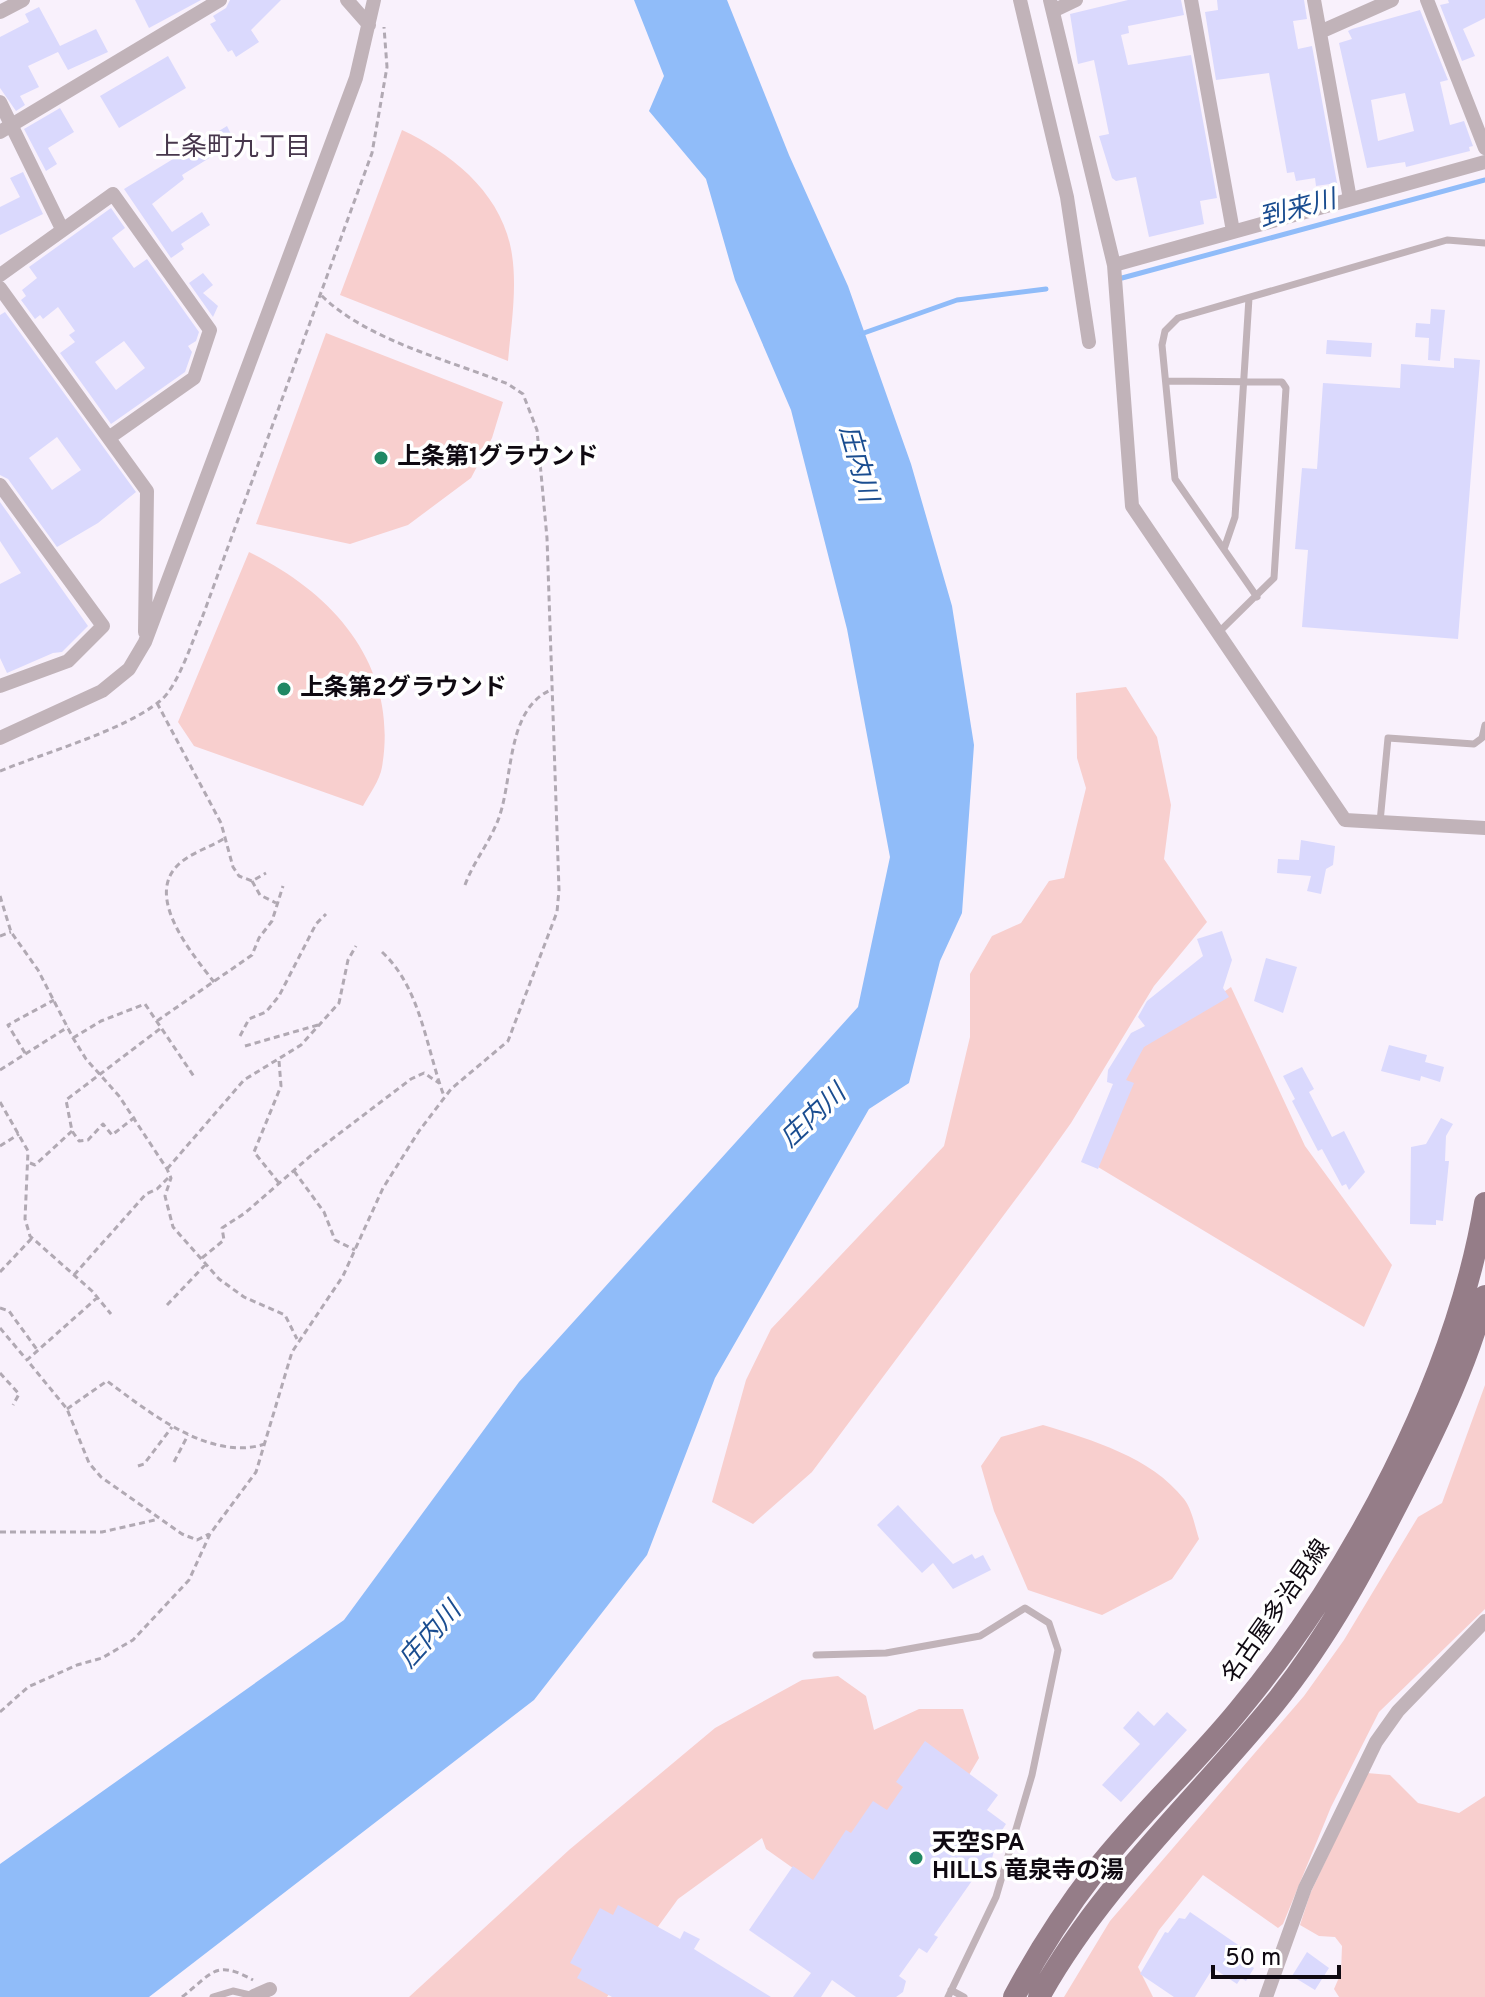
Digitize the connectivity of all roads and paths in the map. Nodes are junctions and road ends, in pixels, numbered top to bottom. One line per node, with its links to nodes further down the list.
1 (23, 0): 12 (street)
2 (220, 0): 16 (street)
3 (347, 0): 13 (street)
4 (1020, 0): 28 (street)
5 (1076, 0): 11 (street)
6 (1191, 0): 21 (street)
7 (1314, 0): 14 (street)
8 (1392, 0): 14 (street)
9 (1427, 0): 17 (street)
10 (374, 2): 13 (street); 26 (path)
11 (1052, 5): 23 (street)
12 (0, 12)
13 (369, 25): 36 (street)
14 (1320, 32): 19 (street)
15 (0, 102): 16 (street)
16 (6, 129): 20 (street)
17 (1485, 148)
18 (1485, 162): 19 (street)
19 (1350, 199): 21 (street)
20 (62, 229): 24 (street); 31 (street)
21 (1233, 231): 23 (street)
22 (1485, 243): 27 (lane)
23 (1114, 265): 35 (street)
24 (0, 275)
25 (0, 288): 31 (street)
26 (321, 295): 38 (path); 39 (path)
27 (1249, 298): 29 (lane); 30 (lane)
28 (1089, 342)
29 (1166, 381): 30 (lane); 33 (lane)
30 (1244, 381): 33 (lane); 34 (lane)
31 (110, 437): 36 (street)
32 (0, 485): 37 (street)
33 (1224, 549): 34 (lane)
34 (1257, 597): 35 (lane)
35 (1218, 633): 43 (street)
36 (145, 642): 41 (street)
37 (1, 684)
38 (553, 689): 48 (path); 72 (path)
39 (157, 703): 42 (path); 45 (path)
40 (1485, 725): 43 (lane)
41 (0, 738)
42 (0, 771)
43 (1380, 822): 44 (street)
44 (1485, 828)
45 (225, 838): 47 (path); 57 (path)
46 (266, 873): 47 (path)
47 (252, 881): 51 (path)
48 (465, 885)
49 (283, 886): 51 (path)
50 (0, 896): 53 (path)
51 (276, 903): 57 (path)
52 (326, 914): 63 (path)
53 (11, 932): 54 (path); 58 (path)
54 (0, 936)
55 (356, 946): 60 (path)
56 (382, 952): 71 (path)
57 (214, 982): 59 (path)
58 (54, 1000): 61 (path); 66 (path)
59 (157, 1021): 62 (path); 64 (path)
60 (319, 1025): 65 (path); 67 (path)
61 (68, 1027): 64 (path); 66 (path)
62 (161, 1028): 69 (path); 70 (path)
63 (240, 1036)
64 (73, 1038): 69 (path)
65 (245, 1046)
66 (25, 1053): 68 (path)
67 (279, 1061): 79 (path); 82 (path)
68 (0, 1070)
69 (99, 1072): 74 (path); 75 (path)
70 (195, 1078)
71 (439, 1083): 72 (path); 80 (path)
72 (444, 1097): 85 (path)
73 (0, 1102): 76 (path)
74 (135, 1117): 75 (path); 79 (path)
75 (72, 1131): 78 (path)
76 (19, 1134): 77 (path); 78 (path)
77 (0, 1146)
78 (28, 1162): 84 (path)
79 (167, 1169): 81 (path)
80 (294, 1171): 82 (path); 85 (path)
81 (170, 1176): 86 (path); 89 (path)
82 (279, 1183): 86 (path)
83 (1485, 1203): 119 (main road, 名古屋多治見線)
84 (32, 1238): 88 (path); 89 (path)
85 (356, 1251): 96 (path)
86 (201, 1259): 87 (path)
87 (206, 1264): 92 (path); 96 (path)
88 (0, 1272)
89 (74, 1275): 91 (path)
90 (1485, 1296): 120 (main road, 名古屋多治見線)
91 (98, 1297): 94 (path); 97 (path)
92 (167, 1305)
93 (0, 1308): 97 (path)
94 (111, 1314)
95 (1, 1332): 98 (path)
96 (298, 1341): 104 (path)
97 (38, 1351): 98 (path)
98 (27, 1360): 101 (path)
99 (0, 1373): 100 (path)
100 (13, 1405)
101 (67, 1409): 102 (path); 107 (path)
102 (172, 1426): 103 (path); 106 (path)
103 (188, 1435): 104 (path); 105 (path)
104 (265, 1444): 109 (path)
105 (174, 1462)
106 (138, 1466)
107 (157, 1520): 108 (path); 109 (path)
108 (0, 1532)
109 (210, 1534): 112 (path)
110 (1485, 1621): 121 (street)
111 (816, 1655): 114 (lane)
112 (0, 1712)
113 (270, 1989): 115 (street); 116 (path)
114 (949, 1994): 118 (lane)
115 (255, 1996): 117 (lane)
116 (182, 1997)
117 (213, 1997)
118 (964, 1997)
119 (1014, 1997)
120 (1039, 1997)
121 (1266, 1997)

